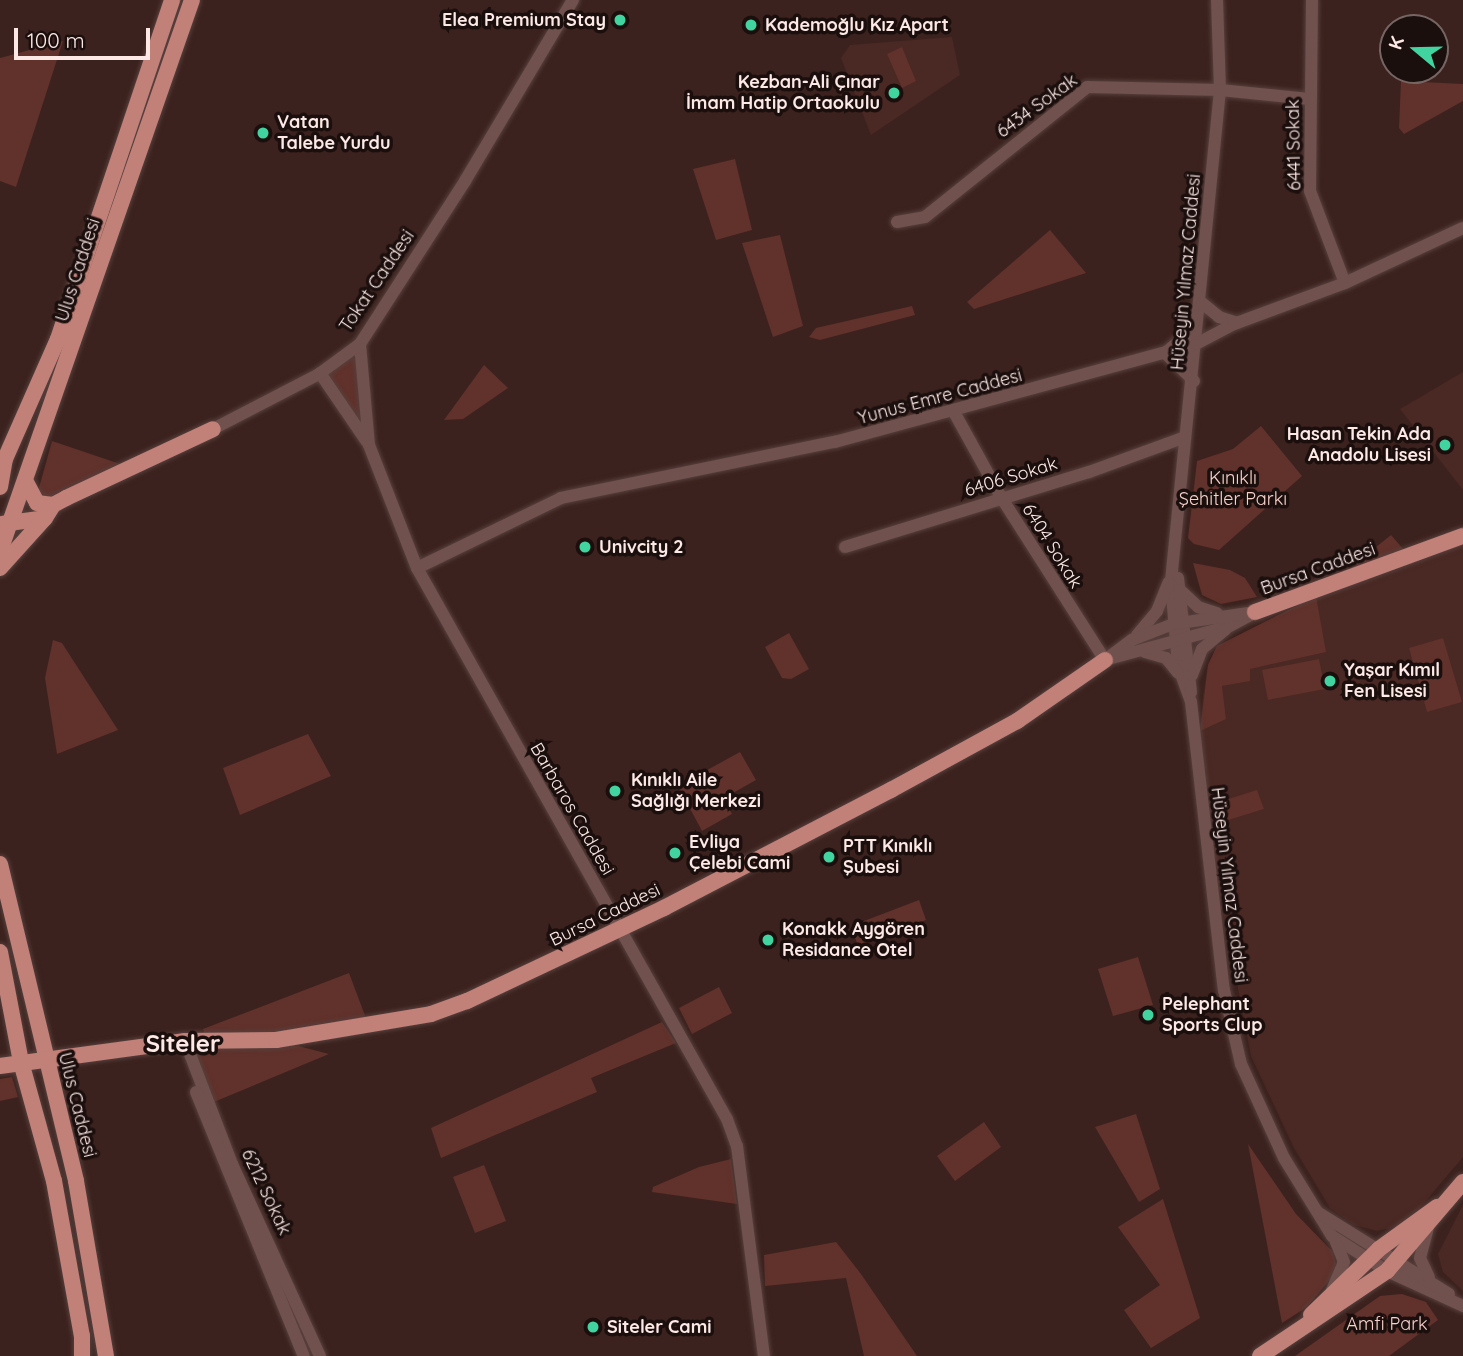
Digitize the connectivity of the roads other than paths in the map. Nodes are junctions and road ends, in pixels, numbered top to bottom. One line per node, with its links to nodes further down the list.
1 (172, 0): 22 (main road, Ulus Caddesi)
2 (192, 0): 23 (main road, Ulus Caddesi)
3 (573, 0): 13 (street, Tokat Caddesi)
4 (1217, 0): 6 (street, Hüseyin Yılmaz Caddesi)
5 (1312, 0): 7 (street, 6441 Sokak)
6 (1220, 90): 7 (street, 6434 Sokak); 8 (street, 6434 Sokak); 11 (street, Hüseyin Yılmaz Caddesi)
7 (1310, 99): 10 (street, 6441 Sokak)
8 (897, 222)
9 (1463, 228): 10 (street, Yunus Emre Caddesi)
10 (1345, 283): 12 (street, Yunus Emre Caddesi)
11 (1202, 303): 12 (street); 14 (street, Hüseyin Yılmaz Caddesi); 15 (street)
12 (1236, 324): 14 (street, Yunus Emre Caddesi); 17 (street)
13 (360, 344): 16 (street, Tokat Caddesi); 21 (street, Barbaros Caddesi)
14 (1196, 344): 15 (street, Yunus Emre Caddesi); 17 (street, Hüseyin Yılmaz Caddesi)
15 (1165, 353): 17 (street); 18 (street, Yunus Emre Caddesi)
16 (320, 373): 19 (street, Tokat Caddesi); 21 (street, Barbaros Caddesi)
17 (1194, 378): 20 (street, Hüseyin Yılmaz Caddesi)
18 (954, 412): 25 (street, 6404 Sokak); 33 (street, Yunus Emre Caddesi)
19 (213, 429): 26 (main road, Tokat Caddesi)
20 (1185, 437): 25 (street, 6406 Sokak); 29 (street, Hüseyin Yılmaz Caddesi)
21 (369, 445): 33 (street, Barbaros Caddesi)
22 (3, 464): 24 (main road, Ulus Caddesi)
23 (27, 484): 26 (main road); 27 (main road, Ulus Caddesi)
24 (0, 488)
25 (1001, 497): 30 (street, 6406 Sokak); 43 (street, 6404 Sokak)
26 (49, 511): 27 (main road, Tokat Caddesi); 32 (main road)
27 (5, 524): 31 (main road, Ulus Caddesi)
28 (1463, 536): 36 (main road, Bursa Caddesi)
29 (1175, 546): 34 (street, Hüseyin Yılmaz Caddesi); 35 (street, Hüseyin Yılmaz Caddesi)
30 (845, 547)
31 (0, 551)
32 (0, 568)
33 (417, 568): 46 (street, Barbaros Caddesi)
34 (1171, 576): 38 (street, Hüseyin Yılmaz Caddesi); 41 (street)
35 (1180, 590): 37 (street); 38 (street, Hüseyin Yılmaz Caddesi)
36 (1255, 612): 37 (street, Bursa Caddesi); 39 (street)
37 (1222, 614): 38 (street, Bursa Caddesi)
38 (1178, 623): 40 (street); 41 (street, Bursa Caddesi)
39 (1230, 626): 40 (street, Bursa Caddesi); 44 (street)
40 (1180, 639): 42 (street, Bursa Caddesi); 44 (street)
41 (1132, 640): 43 (street)
42 (1141, 652): 43 (street, Bursa Caddesi); 44 (street)
43 (1105, 660): 46 (main road, Bursa Caddesi)
44 (1188, 682): 54 (street, Hüseyin Yılmaz Caddesi)
45 (0, 864): 49 (main road, Ulus Caddesi)
46 (619, 930): 48 (main road, Bursa Caddesi); 69 (street, Barbaros Caddesi)
47 (0, 952): 50 (main road)
48 (181, 1042): 49 (main road, Bursa Caddesi); 67 (street, 6212 Sokak); 68 (street, 6212 Sokak)
49 (45, 1058): 50 (main road, Bursa Caddesi); 66 (main road, Ulus Caddesi)
50 (21, 1062): 51 (main road, Bursa Caddesi); 65 (main road)
51 (0, 1066)
52 (1463, 1182): 53 (main road)
53 (1448, 1200): 55 (main road); 57 (main road)
54 (1312, 1209): 56 (street); 58 (street, Hüseyin Yılmaz Caddesi)
55 (1428, 1228): 60 (main road); 61 (street)
56 (1348, 1231): 57 (street); 59 (street)
57 (1402, 1232): 59 (main road)
58 (1332, 1236): 59 (street, Hüseyin Yılmaz Caddesi); 62 (street)
59 (1373, 1254): 60 (street); 62 (main road)
60 (1393, 1265): 61 (street); 63 (street); 64 (main road)
61 (1431, 1280): 63 (street)
62 (1332, 1291): 64 (main road)
63 (1463, 1305)
64 (1305, 1323): 70 (main road)
65 (82, 1356)
66 (106, 1356)
67 (304, 1356)
68 (320, 1356)
69 (764, 1356)
70 (1260, 1356)

